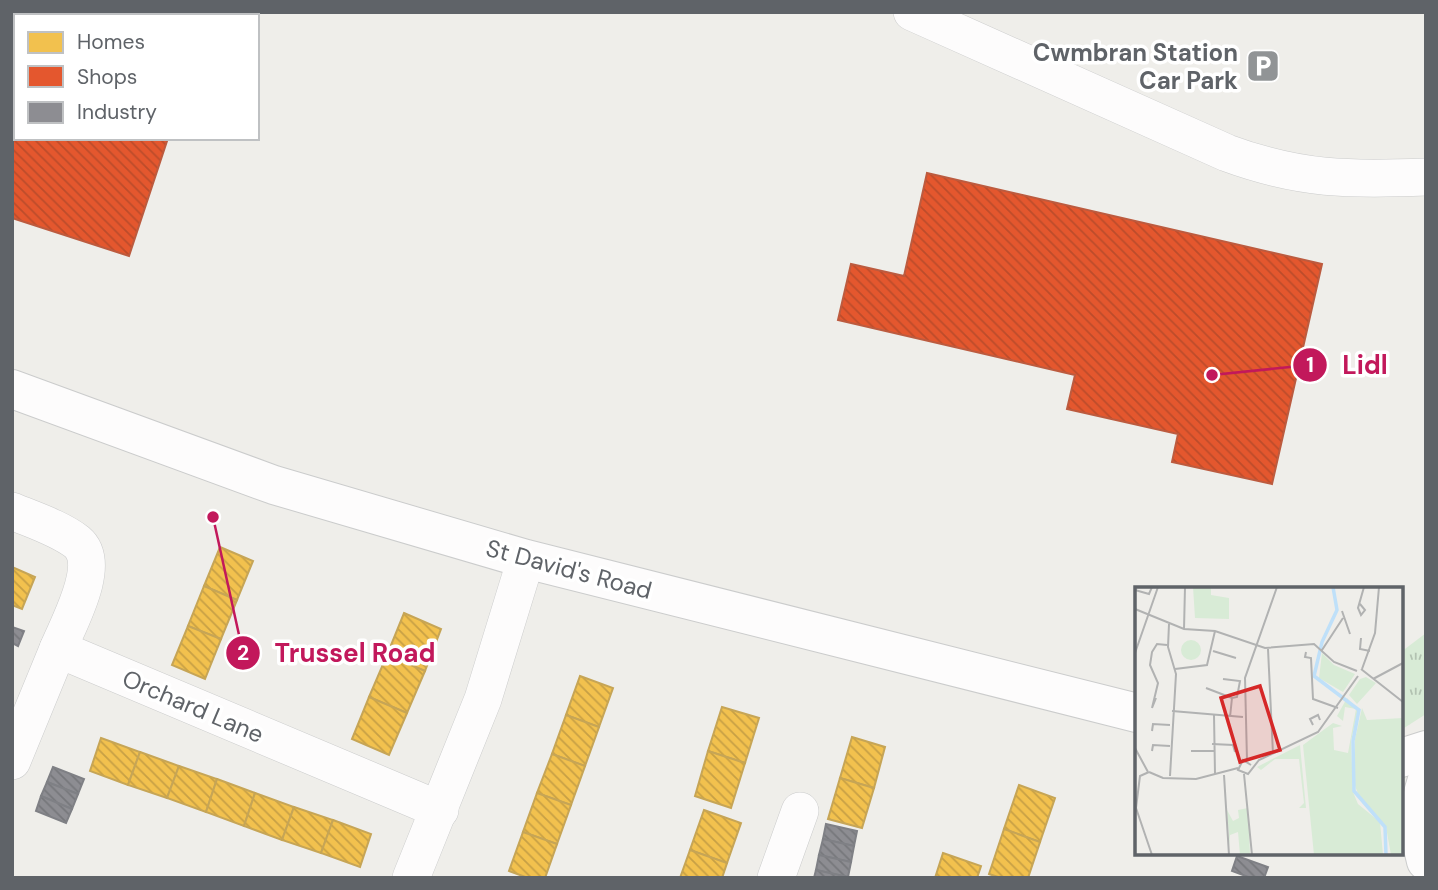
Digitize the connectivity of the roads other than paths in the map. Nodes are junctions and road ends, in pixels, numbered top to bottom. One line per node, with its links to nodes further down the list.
1 (912, 12): 2 (street)
2 (1426, 177)
3 (12, 389): 5 (street, St David's Road)
4 (12, 511): 6 (street)
5 (526, 559): 7 (street, St David's Road); 12 (street)
6 (58, 649): 10 (street); 12 (street, Orchard Lane)
7 (1135, 712)
8 (1426, 750): 9 (street)
9 (1403, 757)
10 (12, 761)
11 (1426, 783): 15 (street)
12 (440, 810): 17 (street)
13 (800, 811): 18 (street)
14 (1403, 850): 16 (street)
15 (1426, 861)
16 (1426, 868)
17 (411, 878)
18 (776, 878)

